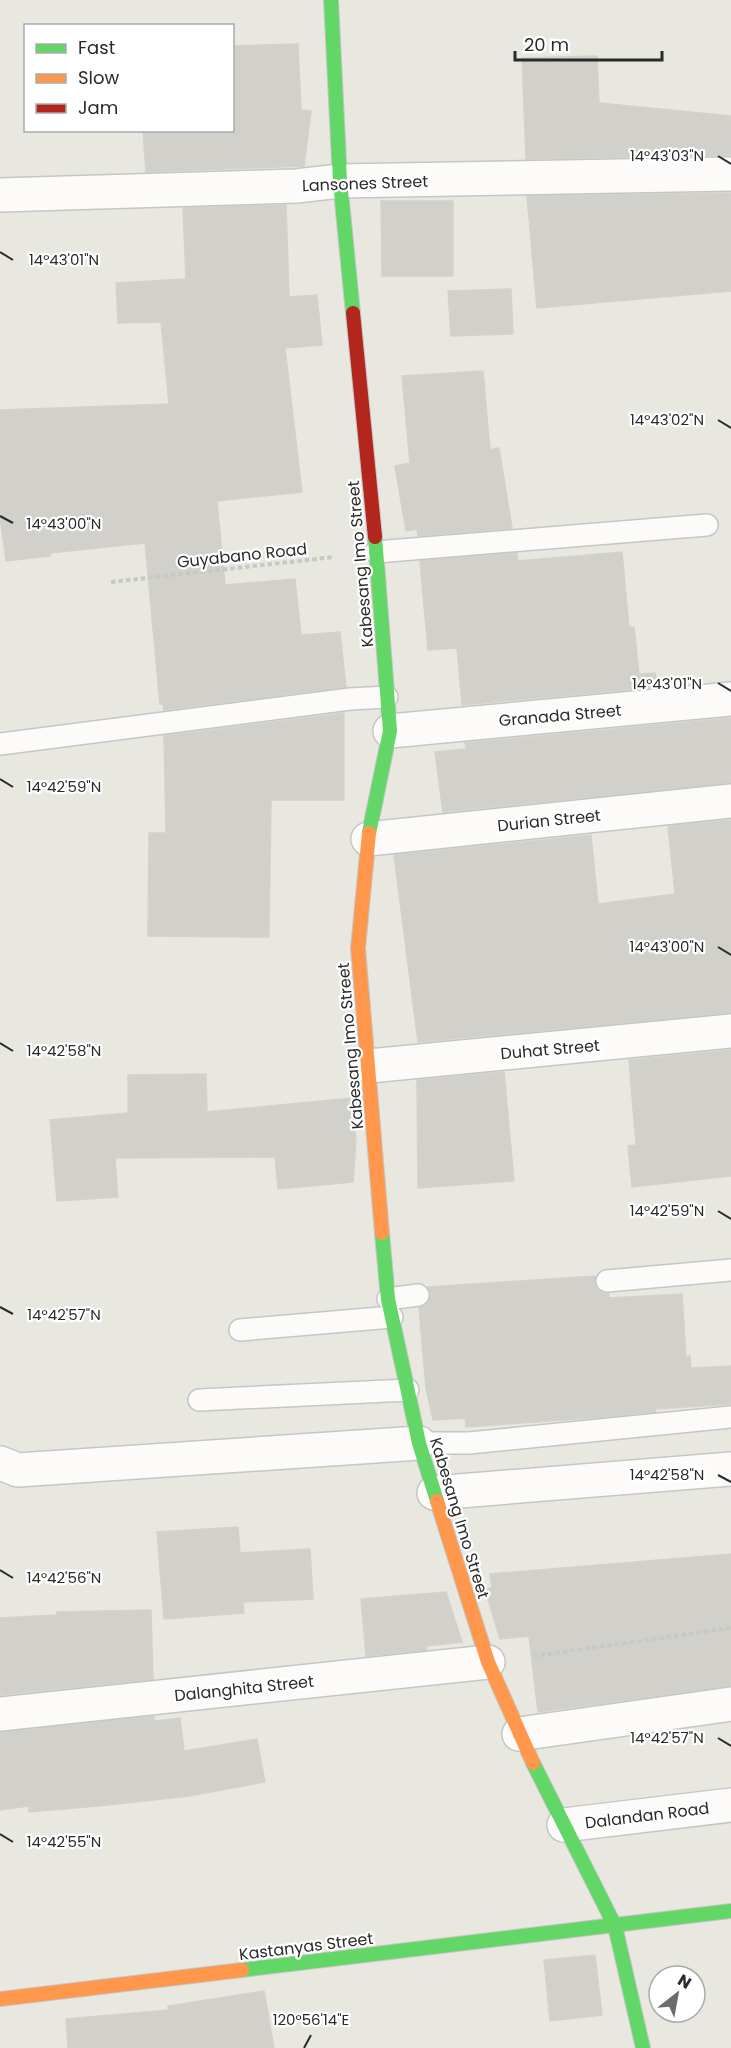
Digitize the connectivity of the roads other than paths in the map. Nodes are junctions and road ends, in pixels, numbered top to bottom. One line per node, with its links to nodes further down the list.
1 (331, 0): 3 (main road, Kabesang Imo Street)
2 (731, 174): 3 (street, Lansones Street)
3 (340, 181): 4 (street, Lansones Street); 6 (main road, Kabesang Imo Street)
4 (0, 195)
5 (707, 525): 6 (lane)
6 (376, 552): 7 (main road, Kabesang Imo Street)
7 (387, 697): 9 (main road, Kabesang Imo Street); 10 (lane)
8 (731, 699): 9 (street, Granada Street)
9 (390, 731): 12 (main road, Kabesang Imo Street)
10 (0, 744)
11 (731, 801): 12 (street, Durian Street)
12 (368, 839): 14 (main road, Kabesang Imo Street)
13 (731, 1031): 14 (street, Duhat Street)
14 (369, 1066): 18 (main road, Kabesang Imo Street)
15 (731, 1270): 16 (lane)
16 (607, 1281)
17 (418, 1295): 18 (lane)
18 (390, 1308): 19 (lane); 20 (main road, Kabesang Imo Street)
19 (240, 1330)
20 (408, 1390): 21 (lane); 23 (main road, Kabesang Imo Street)
21 (199, 1400)
22 (731, 1418): 23 (lane)
23 (419, 1443): 24 (street); 26 (main road, Kabesang Imo Street)
24 (0, 1463)
25 (731, 1469): 26 (street)
26 (434, 1493): 27 (main road, Kabesang Imo Street)
27 (488, 1662): 29 (street, Dalanghita Street); 30 (main road, Kabesang Imo Street)
28 (731, 1704): 30 (street)
29 (0, 1714)
30 (519, 1734): 32 (main road, Kabesang Imo Street)
31 (731, 1805): 32 (street, Dalandan Road)
32 (564, 1825): 34 (main road, Kabesang Imo Street)
33 (731, 1911): 34 (main road, Kastanyas Street)
34 (615, 1926): 35 (main road, Kastanyas Street); 36 (main road, Kabesang Imo Street)
35 (0, 1999)
36 (643, 2048)

